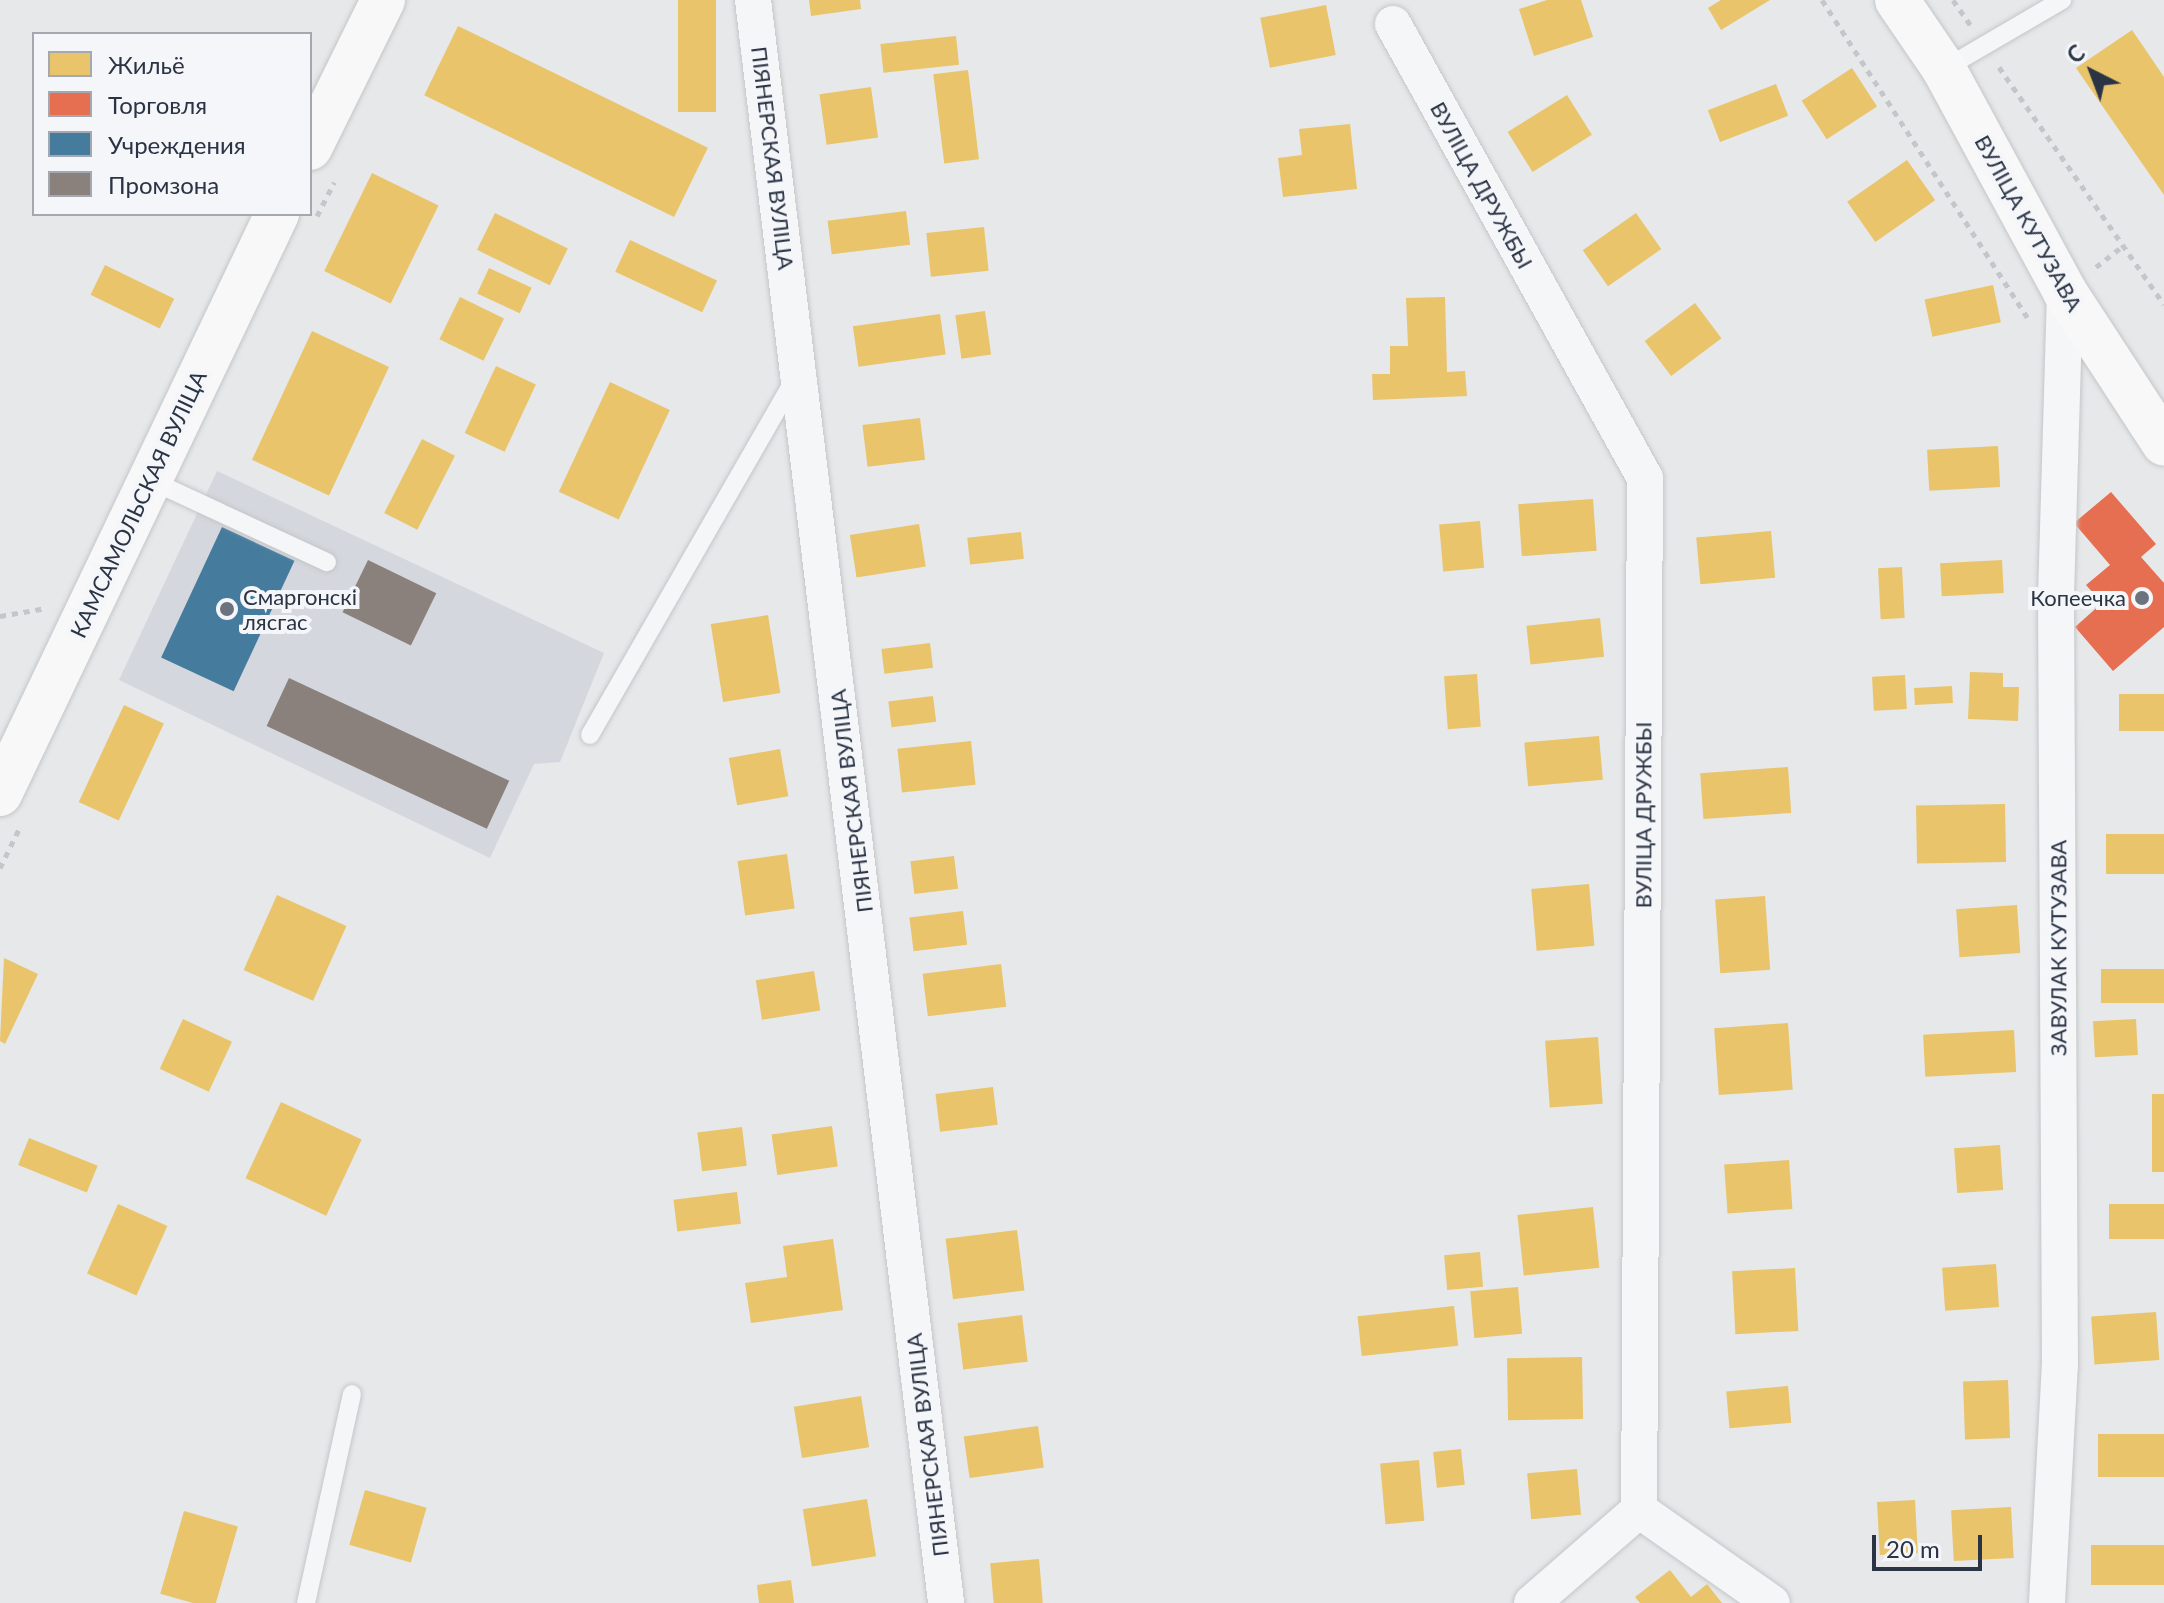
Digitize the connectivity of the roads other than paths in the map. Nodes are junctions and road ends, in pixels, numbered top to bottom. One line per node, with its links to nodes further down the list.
1 (753, 0): 10 (street, ПІЯНЕРСКАЯ ВУЛІЦА)
2 (1897, 0): 6 (main road, ВУЛІЦА КУТУЗАВА)
3 (2062, 0): 6 (lane)
4 (381, 1): 7 (main road)
5 (1393, 24): 17 (street, ВУЛІЦА ДРУЖБЫ)
6 (1944, 69): 9 (main road, ВУЛІЦА КУТУЗАВА)
7 (312, 144)
8 (276, 216): 12 (main road, КАМСАМОЛЬСКАЯ ВУЛІЦА)
9 (2065, 292): 11 (main road, ВУЛІЦА КУТУЗАВА); 22 (street, ЗАВУЛАК КУТУЗАВА)
10 (799, 370): 14 (lane); 19 (street, ПІЯНЕРСКАЯ ВУЛІЦА)
11 (2161, 433)
12 (150, 480): 13 (lane); 15 (main road, КАМСАМОЛЬСКАЯ ВУЛІЦА)
13 (327, 562)
14 (590, 735)
15 (0, 794)
16 (352, 1394): 18 (lane)
17 (1639, 1510): 20 (street); 21 (street)
18 (306, 1603)
19 (946, 1603)
20 (1532, 1603)
21 (1772, 1603)
22 (2047, 1603)

